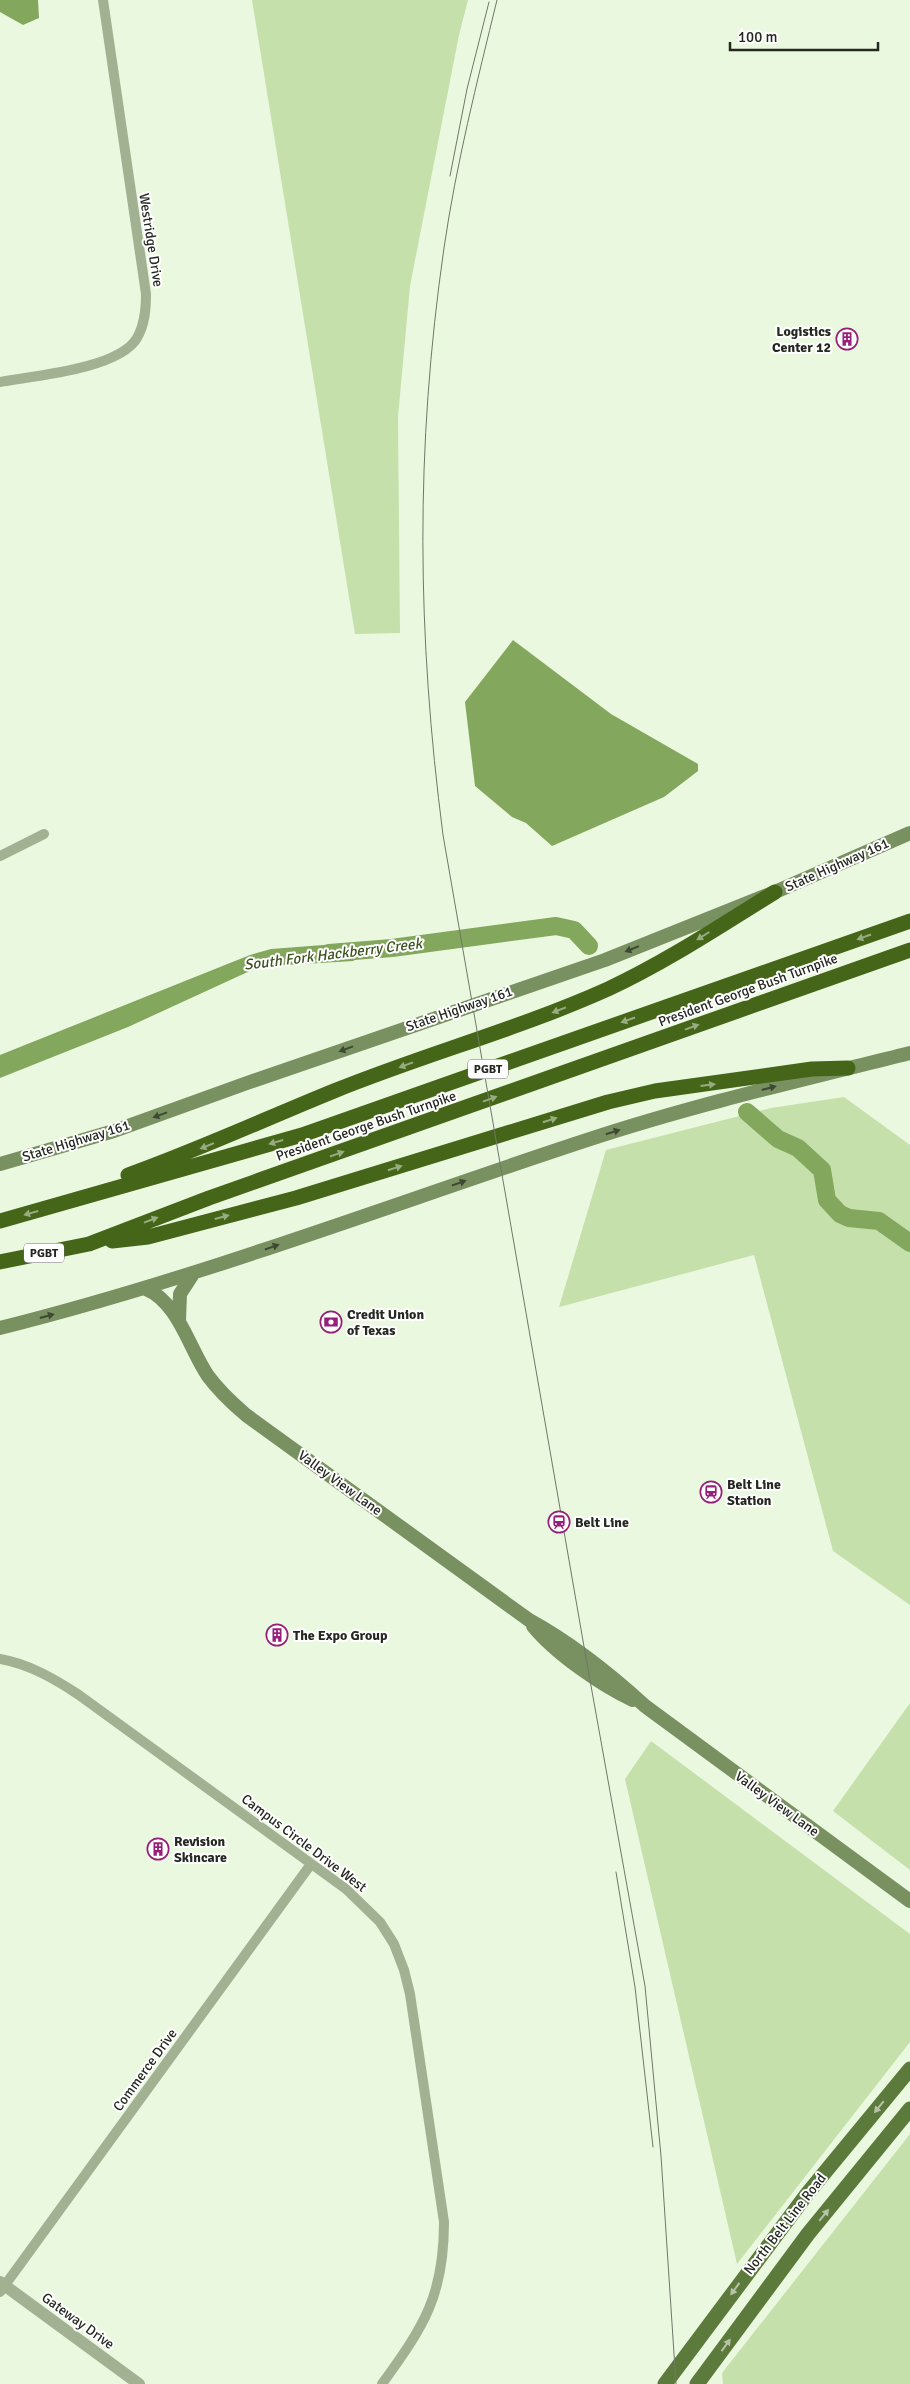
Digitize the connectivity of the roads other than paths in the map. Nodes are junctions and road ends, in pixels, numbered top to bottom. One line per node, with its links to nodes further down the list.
1 (103, 0): 2 (street, Westridge Drive)
2 (0, 382)
3 (910, 833): 6 (main road, State Highway 161)
4 (44, 834): 5 (street)
5 (0, 856)
6 (775, 892): 11 (main road, State Highway 161, one-way to 11); 12 (highway, one-way to 12)
7 (910, 921): 12 (highway, President George Bush Turnpike / PGBT, one-way to 12)
8 (910, 950): 14 (highway, President George Bush Turnpike / PGBT, one-way to 8)
9 (910, 1053): 10 (main road)
10 (848, 1068): 14 (highway, one-way to 10); 16 (main road, one-way to 10)
11 (0, 1164)
12 (62, 1204): 13 (highway, President George Bush Turnpike / PGBT, one-way to 13)
13 (0, 1221)
14 (89, 1244): 15 (highway, President George Bush Turnpike / PGBT)
15 (0, 1262)
16 (192, 1274): 17 (main road); 18 (main road)
17 (146, 1289): 18 (main road); 19 (main road, one-way to 17)
18 (179, 1321): 22 (main road, Valley View Lane)
19 (0, 1328)
20 (0, 1659): 21 (street, Campus Circle Drive West)
21 (311, 1864): 25 (street, Commerce Drive); 27 (street, Campus Circle Drive West)
22 (910, 1901)
23 (910, 2069): 28 (main road, North Belt Line Road, one-way to 28)
24 (910, 2109): 29 (main road, North Belt Line Road, one-way to 24)
25 (1, 2287): 26 (street, Gateway Drive)
26 (139, 2384)
27 (382, 2384)
28 (665, 2384)
29 (697, 2384)

